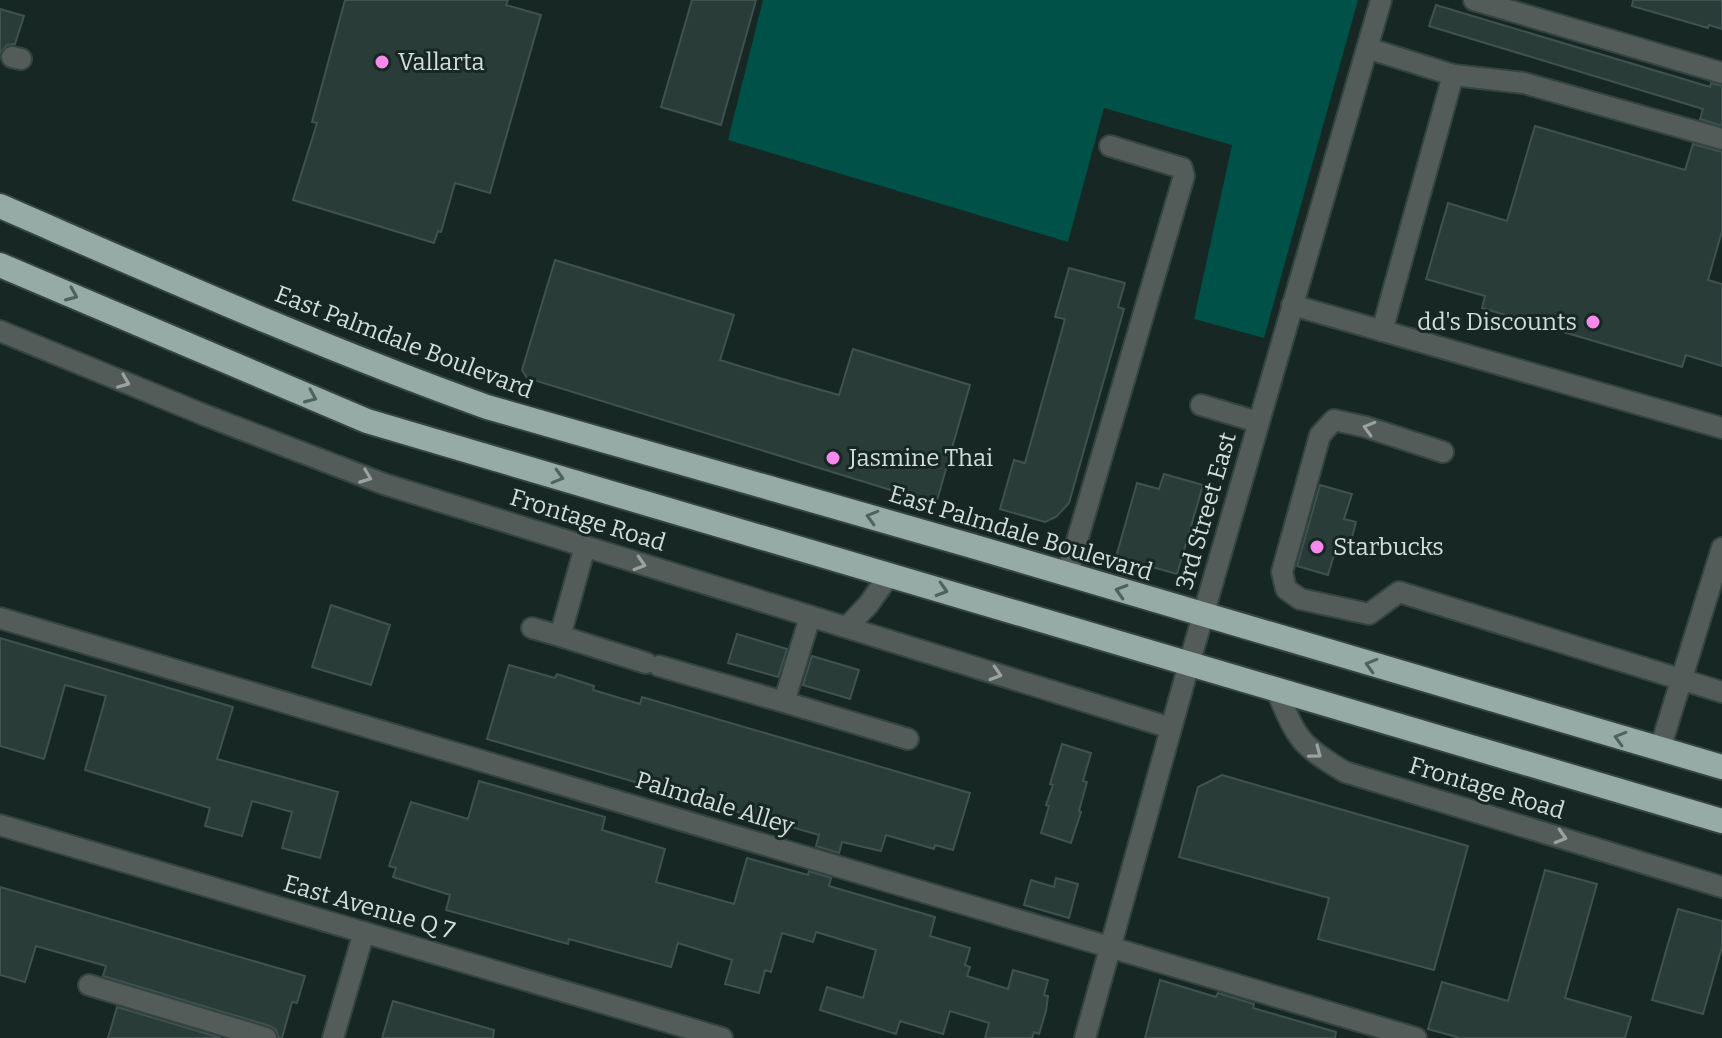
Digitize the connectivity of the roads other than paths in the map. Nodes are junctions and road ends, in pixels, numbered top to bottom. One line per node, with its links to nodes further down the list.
1 (1381, 0): 3 (street, 3rd Street East)
2 (1474, 0): 4 (street)
3 (1367, 48): 5 (street); 10 (street, 3rd Street East)
4 (1722, 73)
5 (1453, 75): 6 (street); 12 (street)
6 (1722, 139)
7 (1110, 146): 20 (street)
8 (0, 206): 20 (highway, East Palmdale Boulevard, one-way to 8)
9 (0, 265): 19 (highway, one-way to 19)
10 (1292, 305): 12 (street); 14 (street, 3rd Street East)
11 (0, 331): 17 (street, Frontage Road, one-way to 17)
12 (1382, 331): 15 (street)
13 (1201, 405): 14 (street)
14 (1258, 422): 21 (street, 3rd Street East)
15 (1722, 428)
16 (1443, 452): 28 (street, one-way to 28)
17 (585, 547): 22 (street, Frontage Road, one-way to 22); 26 (street)
18 (1722, 548): 28 (street)
19 (890, 574): 24 (street); 27 (highway, one-way to 27)
20 (1067, 575): 21 (highway, East Palmdale Boulevard, one-way to 20)
21 (1203, 616): 27 (street, 3rd Street East); 34 (highway, East Palmdale Boulevard, one-way to 21)
22 (810, 617): 24 (street, Frontage Road); 31 (street)
23 (0, 618): 40 (street, Palmdale Alley)
24 (847, 627): 32 (street, Frontage Road, one-way to 32)
25 (532, 628): 26 (street)
26 (560, 636): 31 (street)
27 (1189, 664): 29 (highway); 32 (street, 3rd Street East)
28 (1681, 679): 30 (street); 34 (street)
29 (1276, 689): 36 (highway); 38 (street, Frontage Road, one-way to 38)
30 (1722, 692)
31 (784, 702): 33 (street)
32 (1171, 728): 40 (street, 3rd Street East)
33 (908, 739)
34 (1660, 749): 35 (highway, East Palmdale Boulevard)
35 (1722, 767)
36 (1722, 821)
37 (0, 825): 39 (street, East Avenue Q 7)
38 (1722, 887)
39 (364, 932): 43 (street); 44 (street, East Avenue Q 7)
40 (1110, 948): 45 (street, 3rd Street East); 46 (street, Palmdale Alley)
41 (89, 985): 42 (street)
42 (266, 1038)
43 (333, 1038)
44 (722, 1038)
45 (1085, 1038)
46 (1416, 1038)

